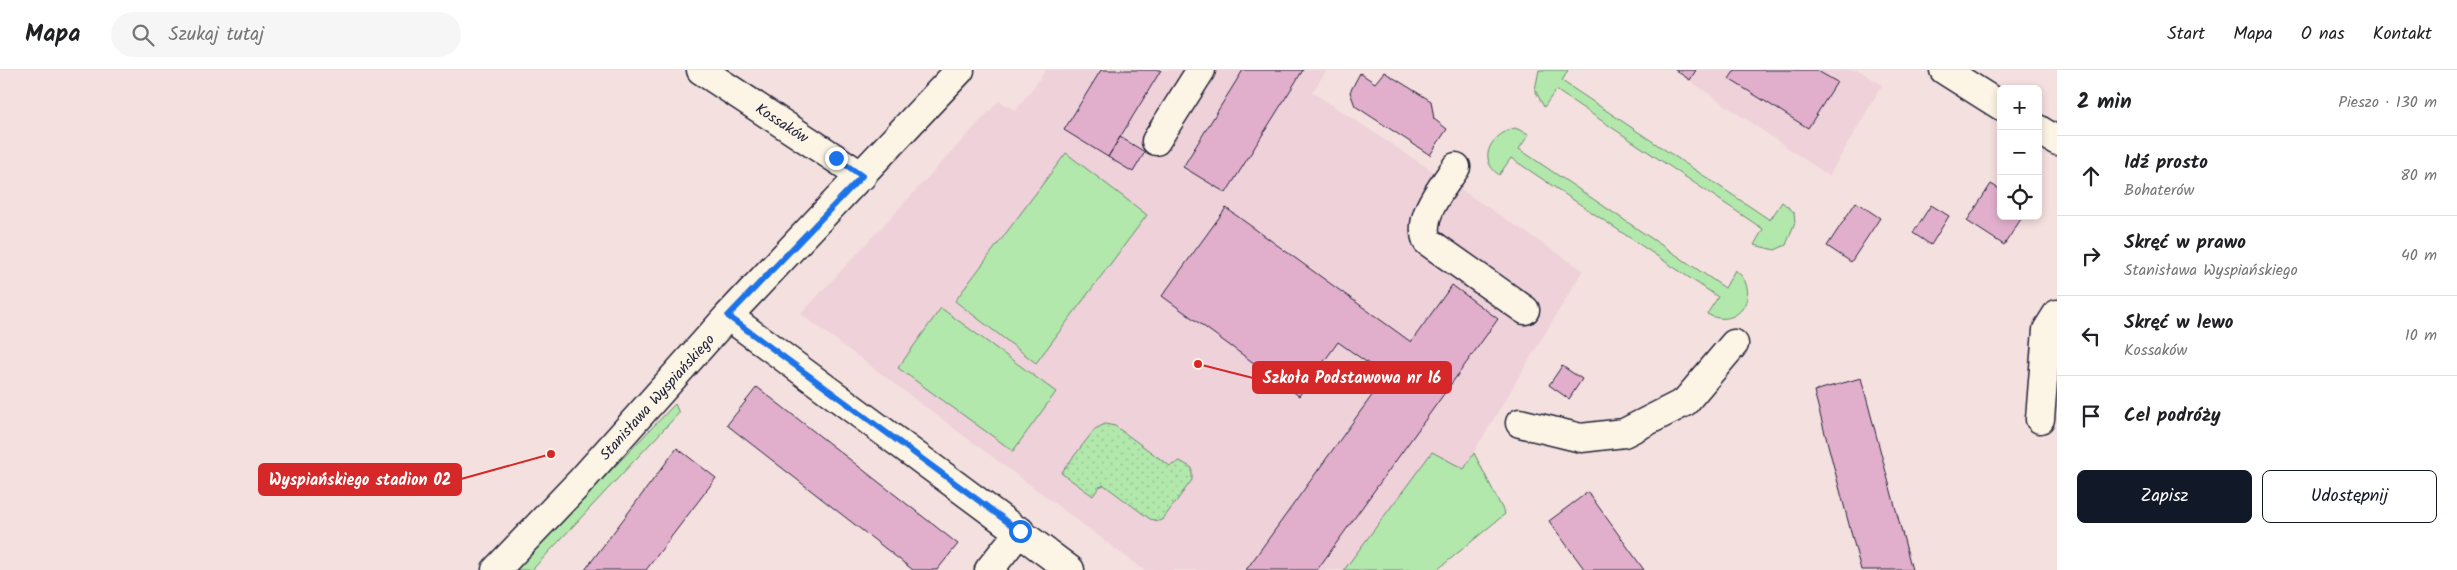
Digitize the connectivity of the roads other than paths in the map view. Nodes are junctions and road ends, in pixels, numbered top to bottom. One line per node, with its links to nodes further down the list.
1 (701, 70): 10 (street, Kossaków)
2 (960, 70): 10 (street, Stanisława Wyspiańskiego)
3 (1201, 70): 7 (street)
4 (1944, 70): 5 (street)
5 (1997, 103)
6 (2040, 130): 8 (street)
7 (1156, 141)
8 (2057, 141)
9 (1456, 167): 11 (street)
10 (862, 176): 13 (street, Stanisława Wyspiańskiego)
11 (1525, 310)
12 (2057, 314): 15 (street)
13 (728, 316): 17 (street); 18 (street, Stanisława Wyspiańskiego)
14 (1734, 344): 16 (street)
15 (2040, 419)
16 (1520, 423)
17 (1020, 531): 19 (street); 20 (street)
18 (496, 570)
19 (989, 570)
20 (1070, 570)

